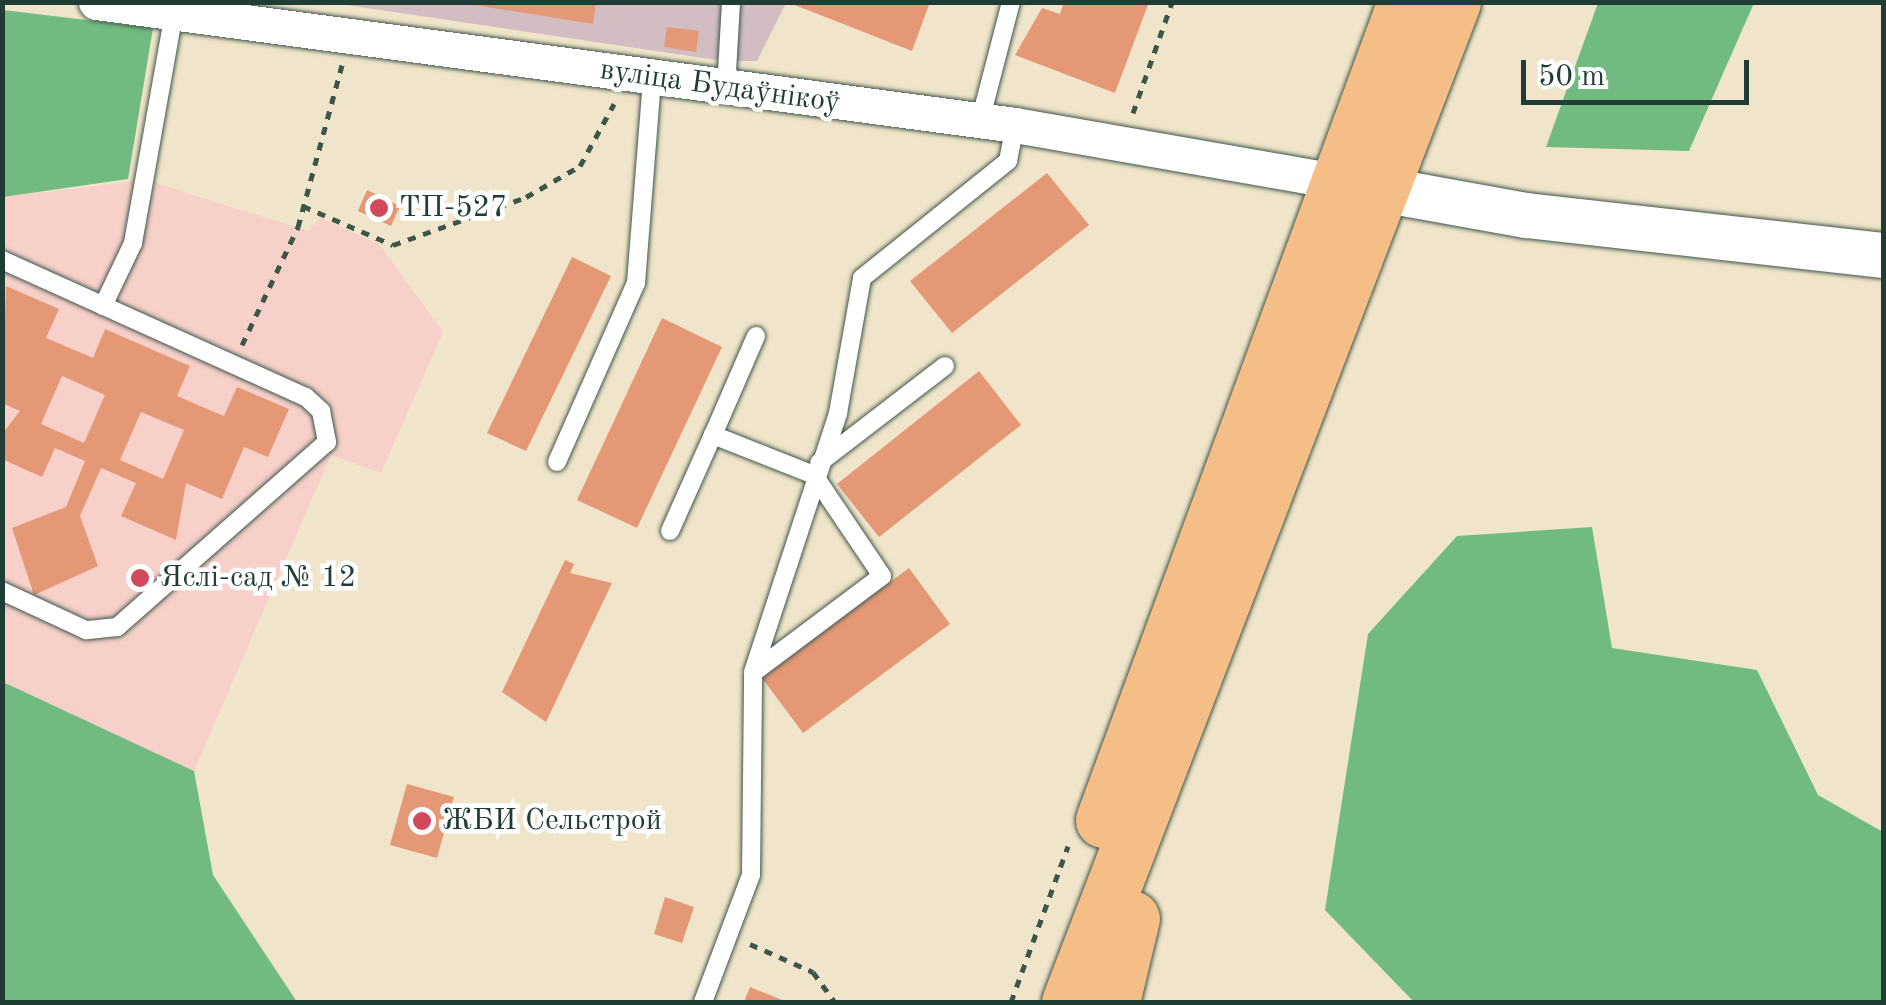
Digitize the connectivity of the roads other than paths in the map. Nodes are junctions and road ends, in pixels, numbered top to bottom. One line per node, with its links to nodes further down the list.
1 (96, 2): 6 (street, вуліца Будаўнікоў)
2 (731, 2): 8 (lane)
3 (1011, 2): 9 (lane)
4 (1405, 2): 11 (highway)
5 (1453, 2): 11 (highway)
6 (174, 13): 7 (street, вуліца Будаўнікоў); 14 (lane)
7 (651, 87): 8 (street, вуліца Будаўнікоў); 18 (lane)
8 (726, 89): 9 (street, вуліца Будаўнікоў)
9 (980, 121): 10 (street, вуліца Будаўнікоў)
10 (1016, 126): 11 (street, вуліца Будаўнікоў); 19 (lane)
11 (1365, 184): 12 (street); 22 (highway); 25 (highway)
12 (1884, 255)
13 (2, 260): 14 (lane)
14 (102, 306): 21 (lane)
15 (756, 336): 17 (lane)
16 (946, 366): 19 (lane)
17 (713, 436): 19 (lane); 20 (lane)
18 (557, 462)
19 (816, 469): 23 (lane); 23 (lane)
20 (670, 531)
21 (2, 590)
22 (1204, 669): 26 (highway); 27 (highway)
23 (753, 672): 24 (lane)
24 (702, 1002)
25 (1037, 1002)
26 (1068, 1002)
27 (1112, 1002)

